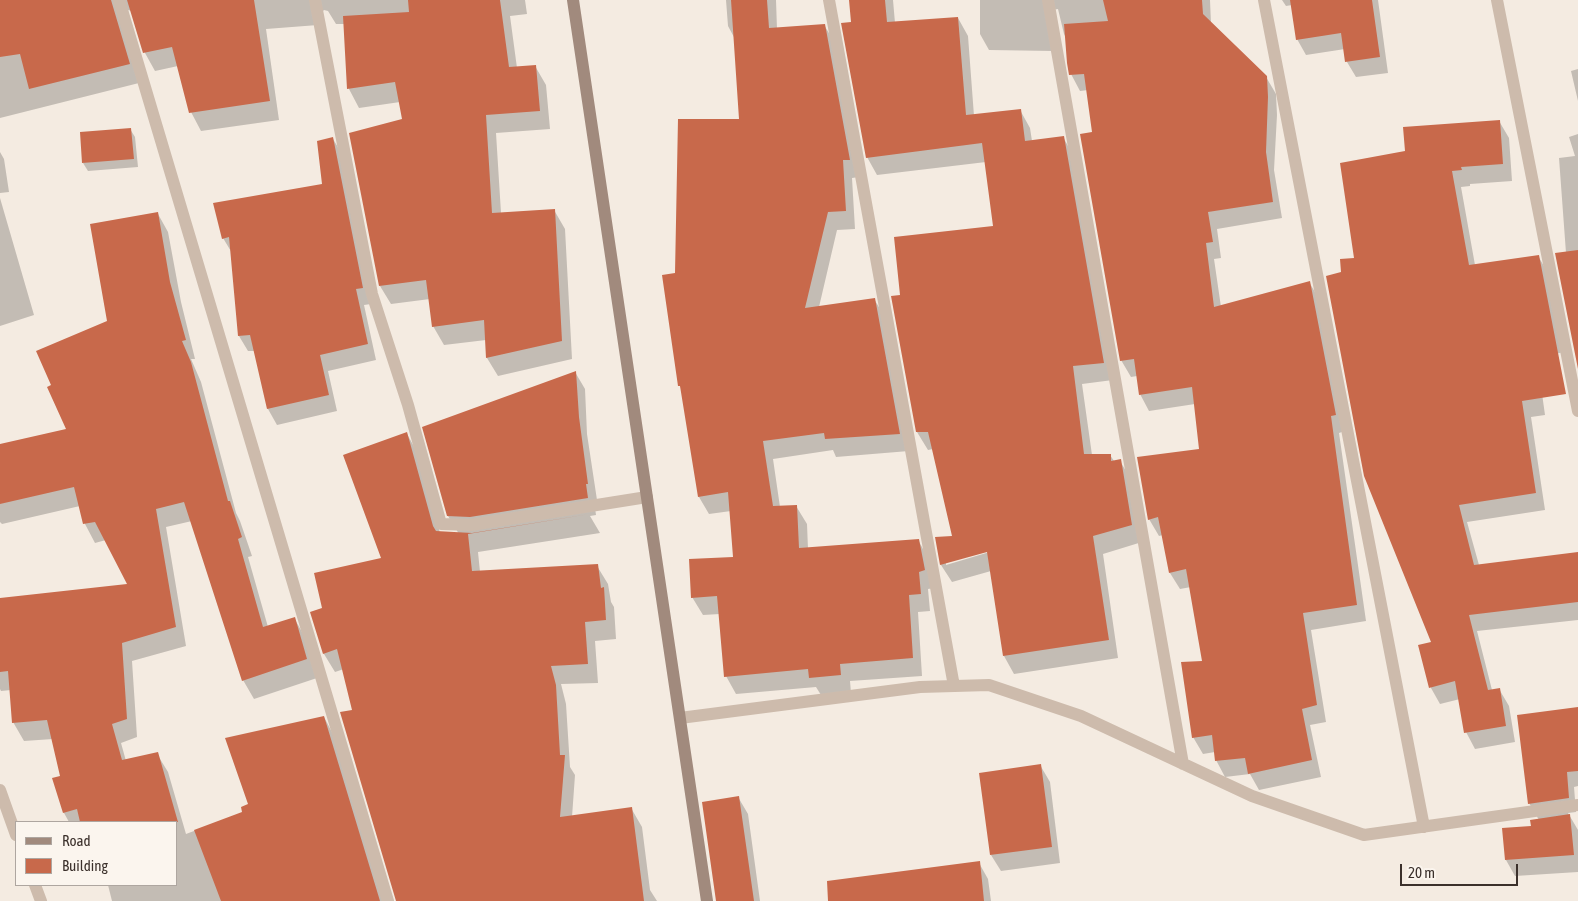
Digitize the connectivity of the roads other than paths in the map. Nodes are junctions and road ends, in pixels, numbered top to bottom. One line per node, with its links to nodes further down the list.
1 (118, 0): 19 (street)
2 (315, 0): 9 (street)
3 (574, 0): 9 (street)
4 (829, 0): 10 (street)
5 (1048, 0): 12 (street)
6 (1264, 0): 15 (street)
7 (1497, 0): 8 (street)
8 (1578, 411)
9 (647, 497): 11 (street)
10 (954, 686): 11 (street); 12 (street)
11 (680, 718): 20 (street)
12 (1183, 764): 15 (street)
13 (0, 790): 16 (street)
14 (1578, 805): 15 (street)
15 (1424, 827)
16 (15, 832)
17 (35, 886): 18 (street)
18 (41, 901)
19 (388, 901)
20 (708, 901)

